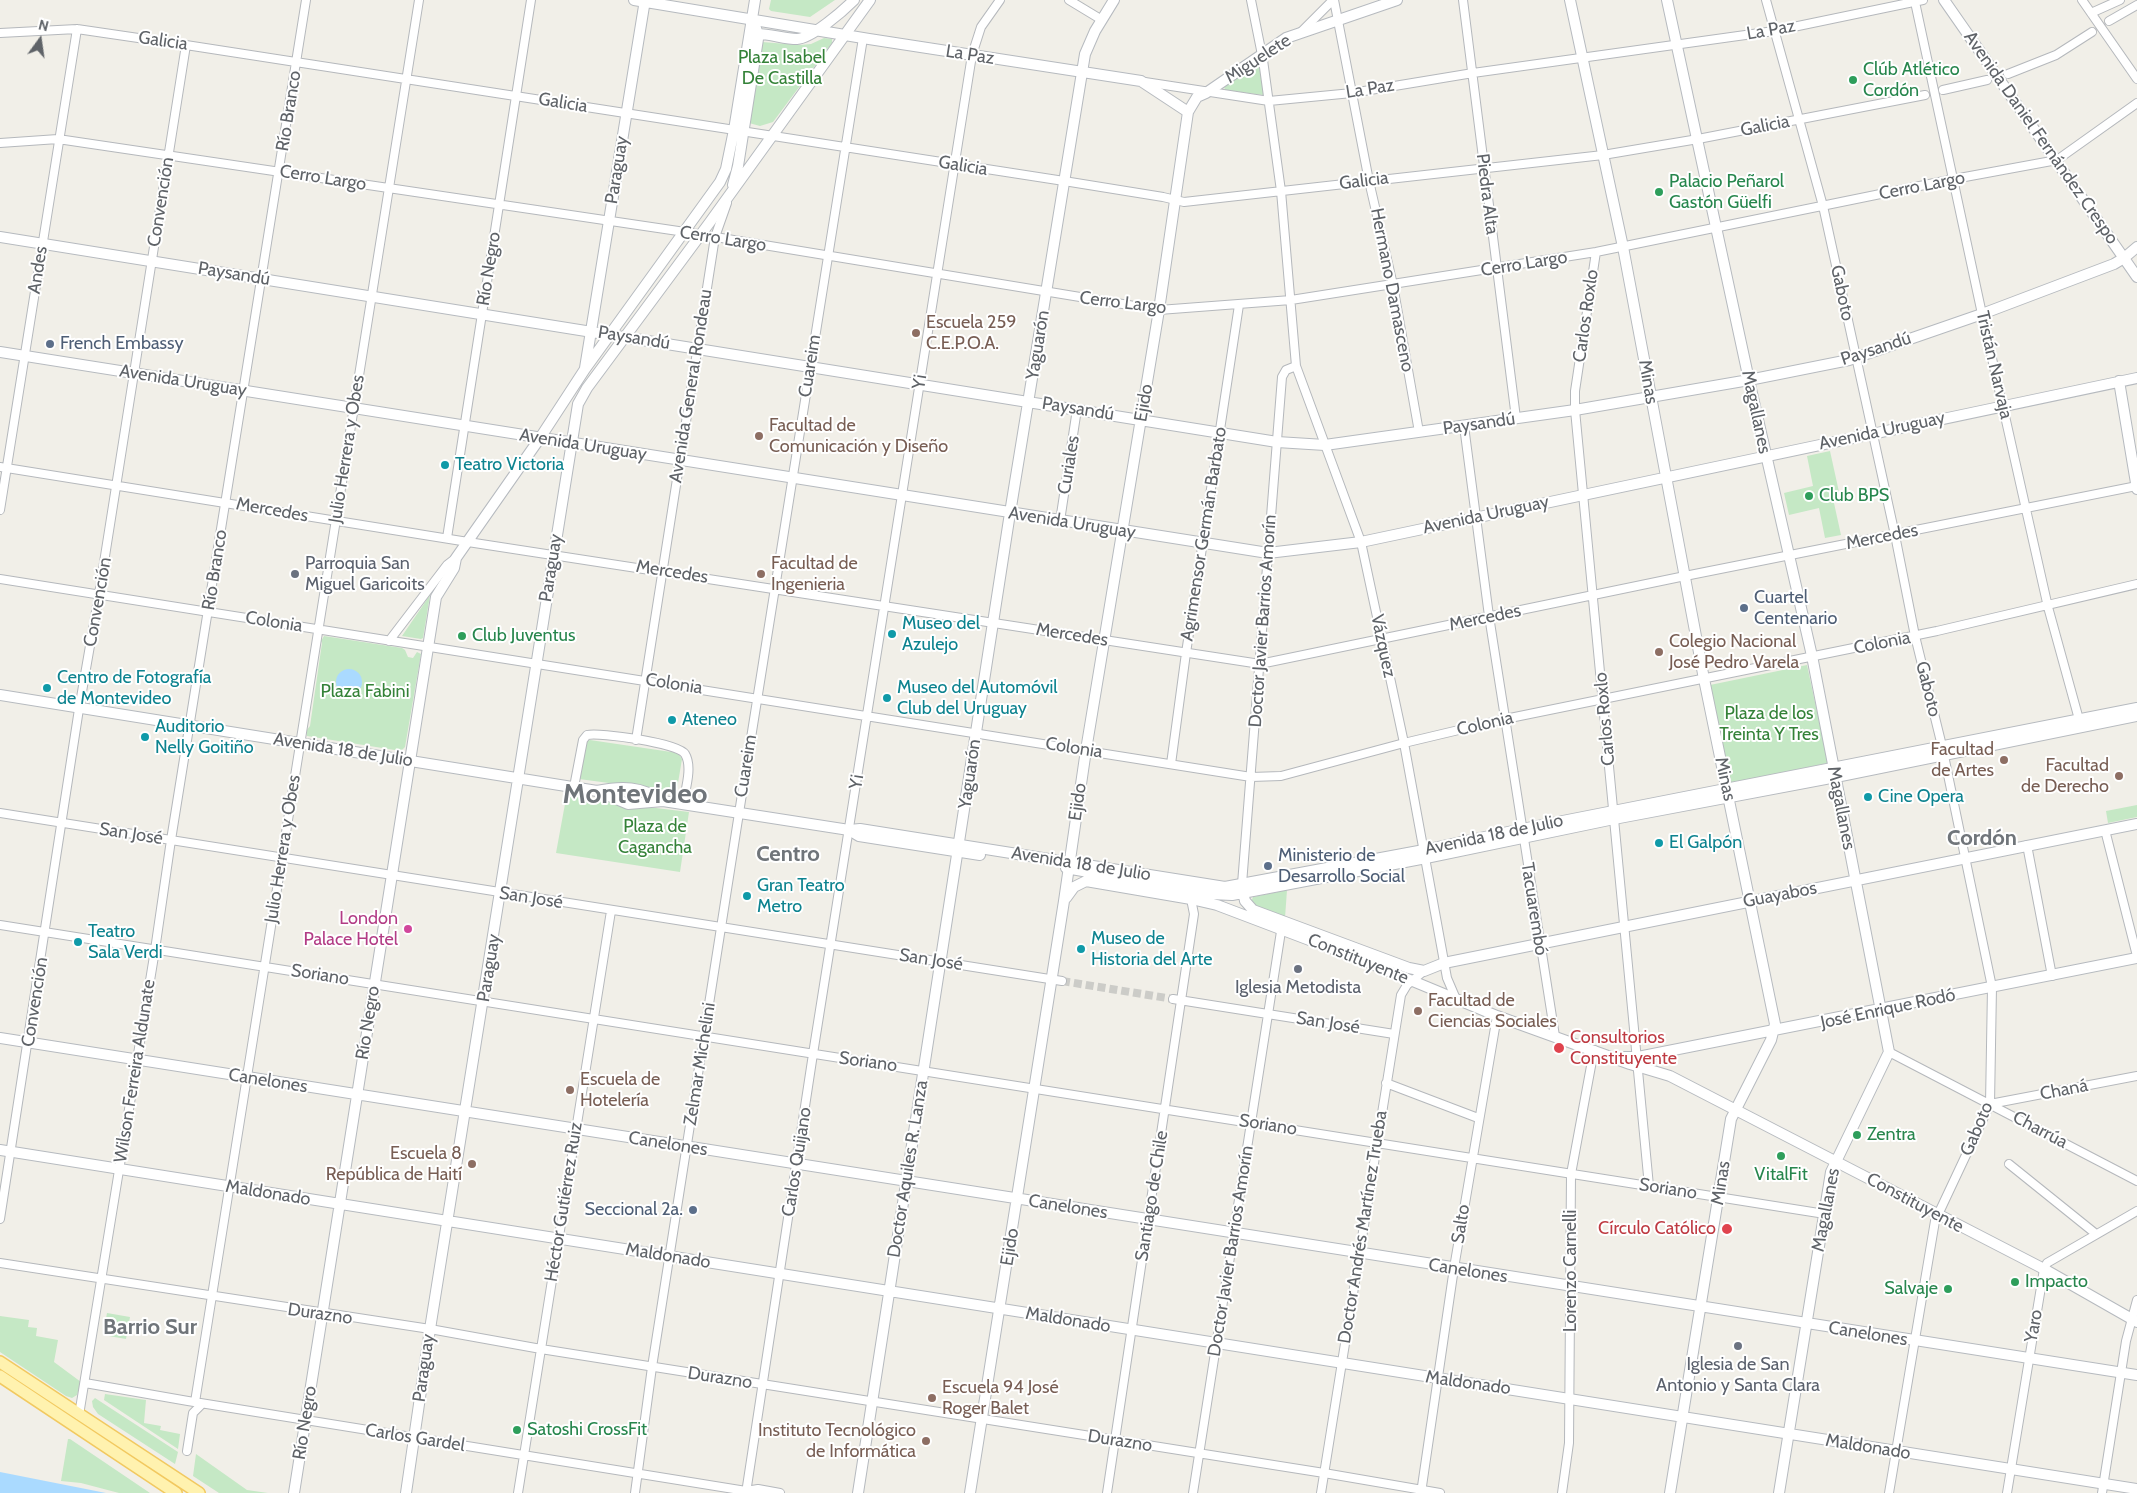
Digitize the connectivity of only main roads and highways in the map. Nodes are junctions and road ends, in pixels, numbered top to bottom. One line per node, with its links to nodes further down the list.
1 (0, 1362): 3 (main road)
2 (0, 1376): 3 (main road)
3 (78, 1420): 4 (main road); 5 (main road)
4 (176, 1493)
5 (199, 1493)

